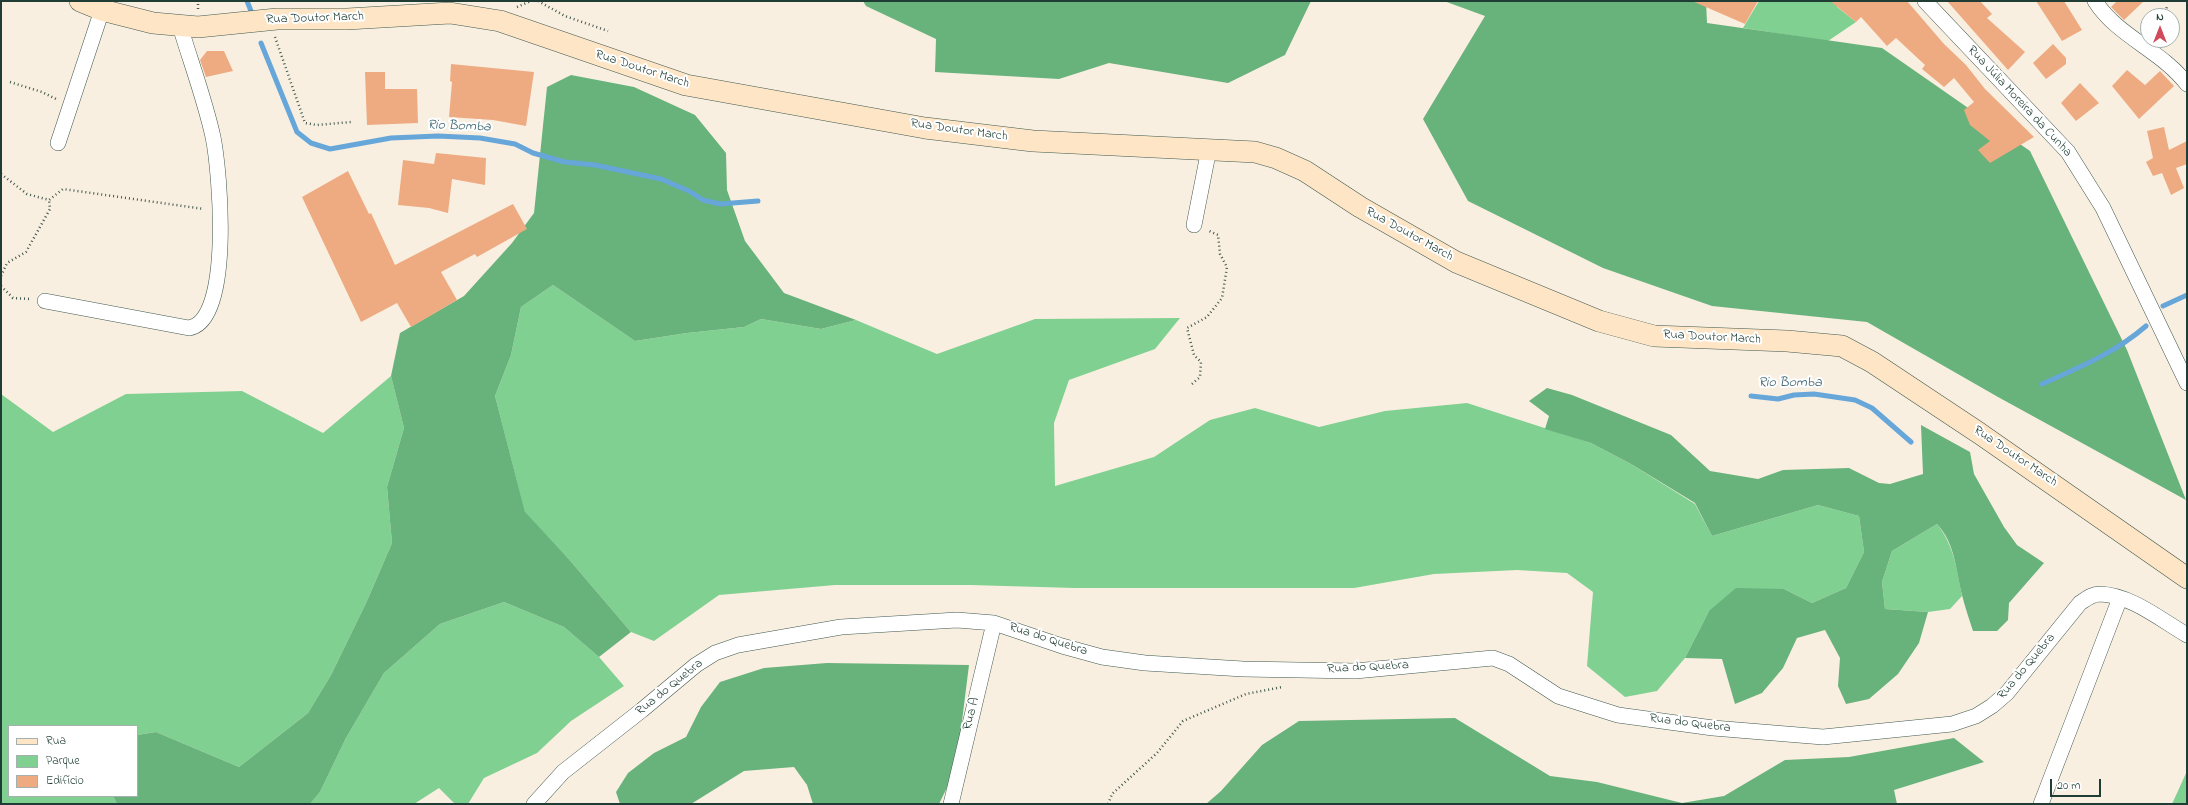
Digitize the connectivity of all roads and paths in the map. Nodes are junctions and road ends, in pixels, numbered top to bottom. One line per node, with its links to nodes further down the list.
1 (80, 1): 6 (main road, Rua Doutor March)
2 (538, 1): 9 (path)
3 (1925, 1): 23 (street, Rua Júlia Moreira da Cunha)
4 (2095, 1): 11 (street)
5 (452, 7): 7 (main road, Rua Doutor March); 15 (main road, Rua Doutor March)
6 (102, 10): 8 (main road, Rua Doutor March); 12 (street)
7 (268, 20): 8 (main road, Rua Doutor March); 13 (path)
8 (180, 26): 18 (street)
9 (608, 31)
10 (10, 82): 12 (path)
11 (2187, 84)
12 (71, 106): 14 (street)
13 (351, 122)
14 (58, 143)
15 (1209, 149): 19 (street); 25 (main road, Rua Doutor March)
16 (1, 174): 17 (path)
17 (49, 200): 18 (path); 20 (path)
18 (220, 211): 22 (street)
19 (1194, 225): 24 (path)
20 (1, 276)
21 (1, 286): 22 (path)
22 (45, 301)
23 (2187, 383)
24 (1192, 384)
25 (2187, 578)
26 (2120, 598): 27 (street, Rua do Quebra); 28 (street, Rua do Quebra); 33 (street)
27 (994, 623): 30 (street, Rua do Quebra); 31 (street, Rua A)
28 (2187, 635)
29 (1285, 686): 32 (path)
30 (534, 804)
31 (951, 804)
32 (1108, 804)
33 (2041, 804)

